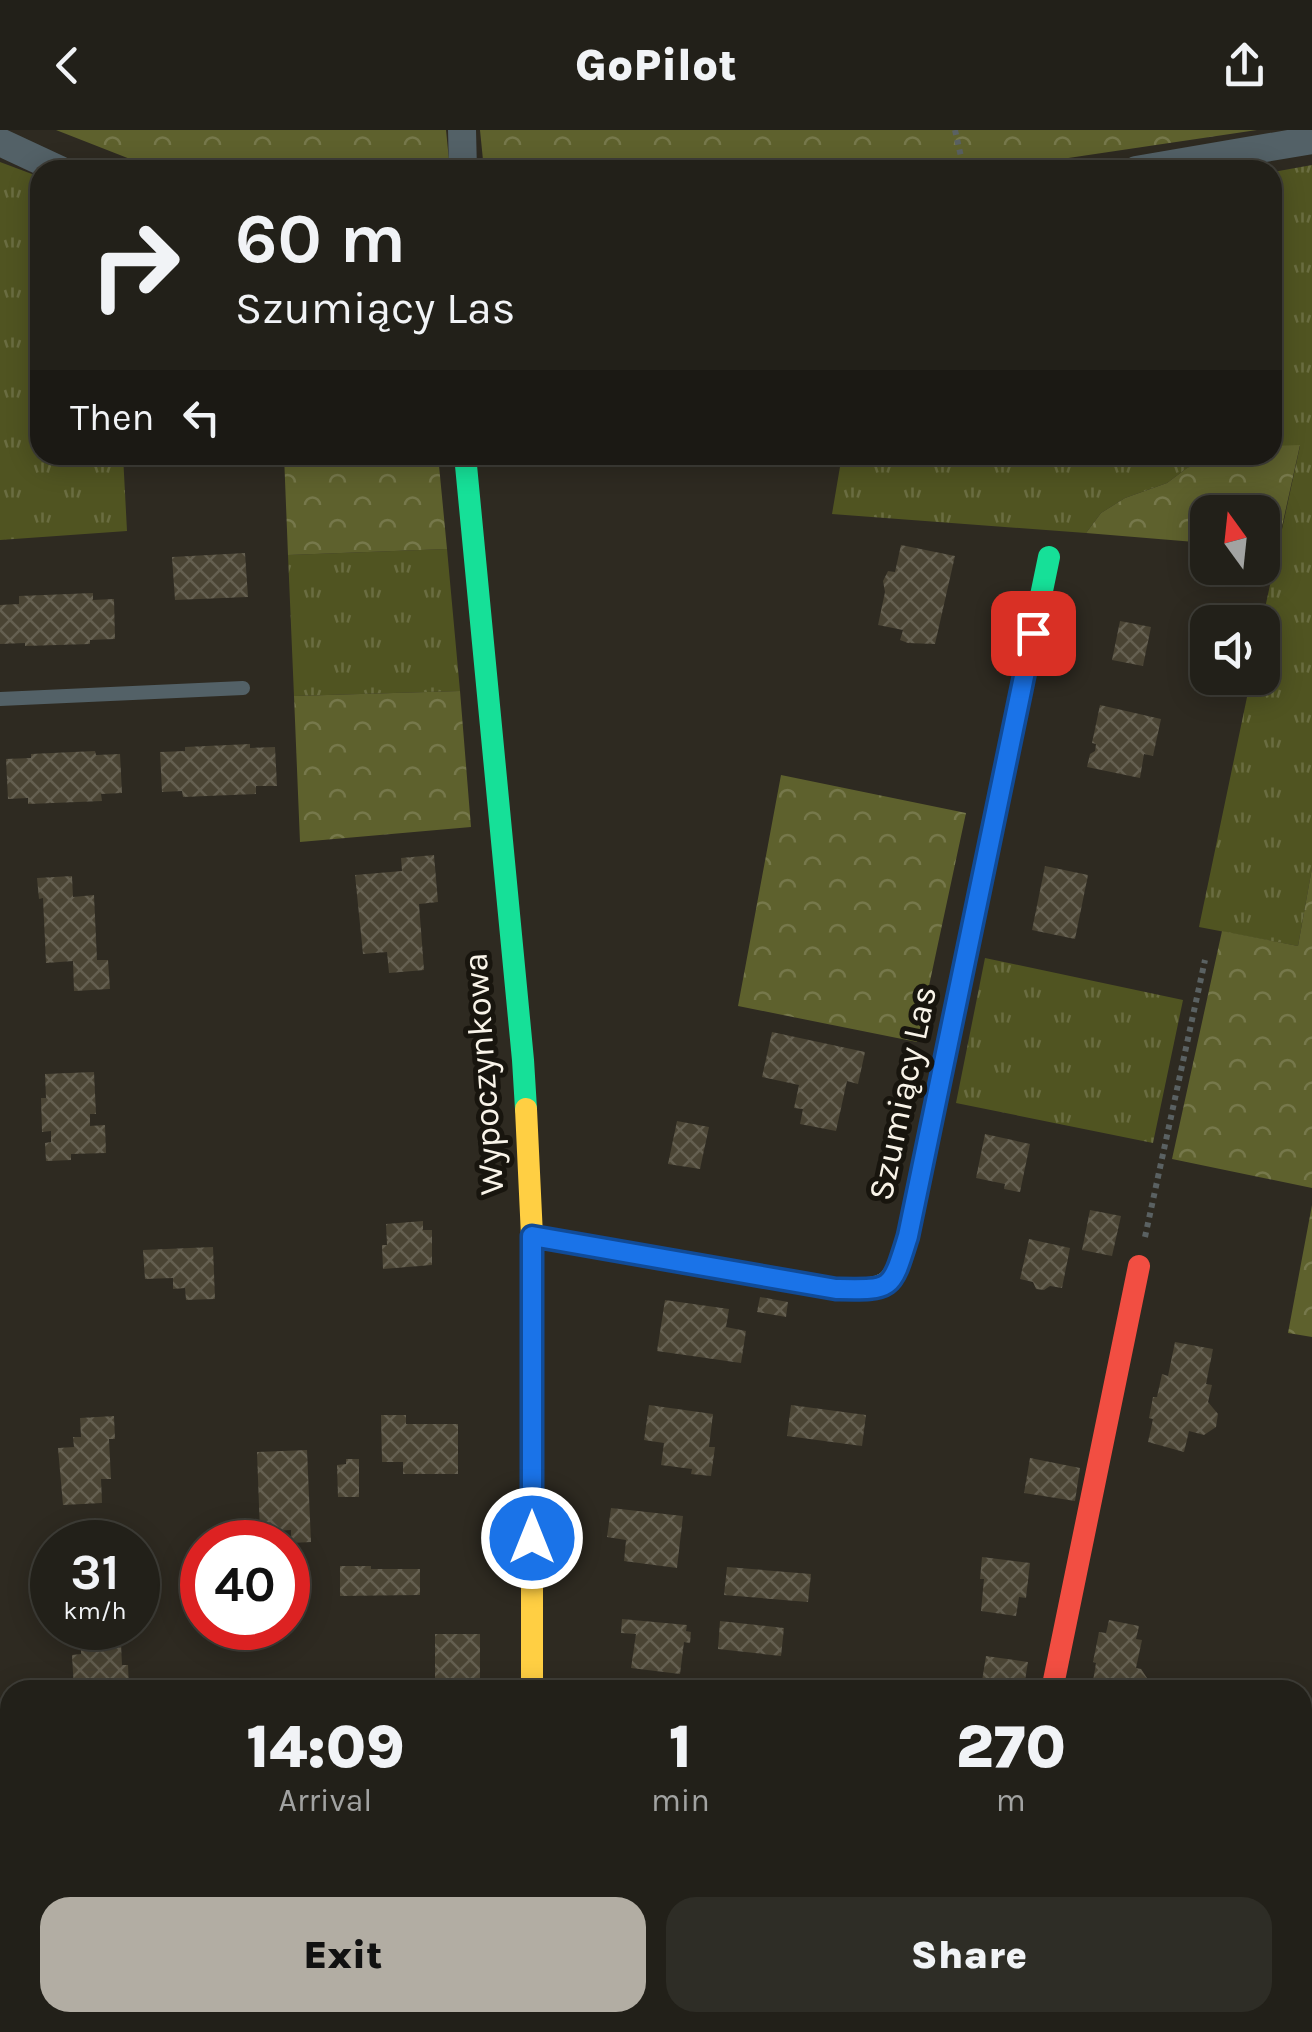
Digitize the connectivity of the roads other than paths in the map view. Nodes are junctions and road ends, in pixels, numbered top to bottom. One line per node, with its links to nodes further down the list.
1 (462, 130): 5 (street)
2 (1312, 140): 6 (street)
3 (0, 142): 4 (street)
4 (39, 160)
5 (463, 160)
6 (1195, 160)
7 (467, 465): 11 (street, Wypoczynkowa)
8 (1049, 558): 11 (street, Szumiący Las)
9 (243, 688): 10 (lane)
10 (0, 699)
11 (532, 1236): 13 (street, Wypoczynkowa)
12 (1139, 1266): 14 (street)
13 (532, 1680)
14 (1054, 1680)

